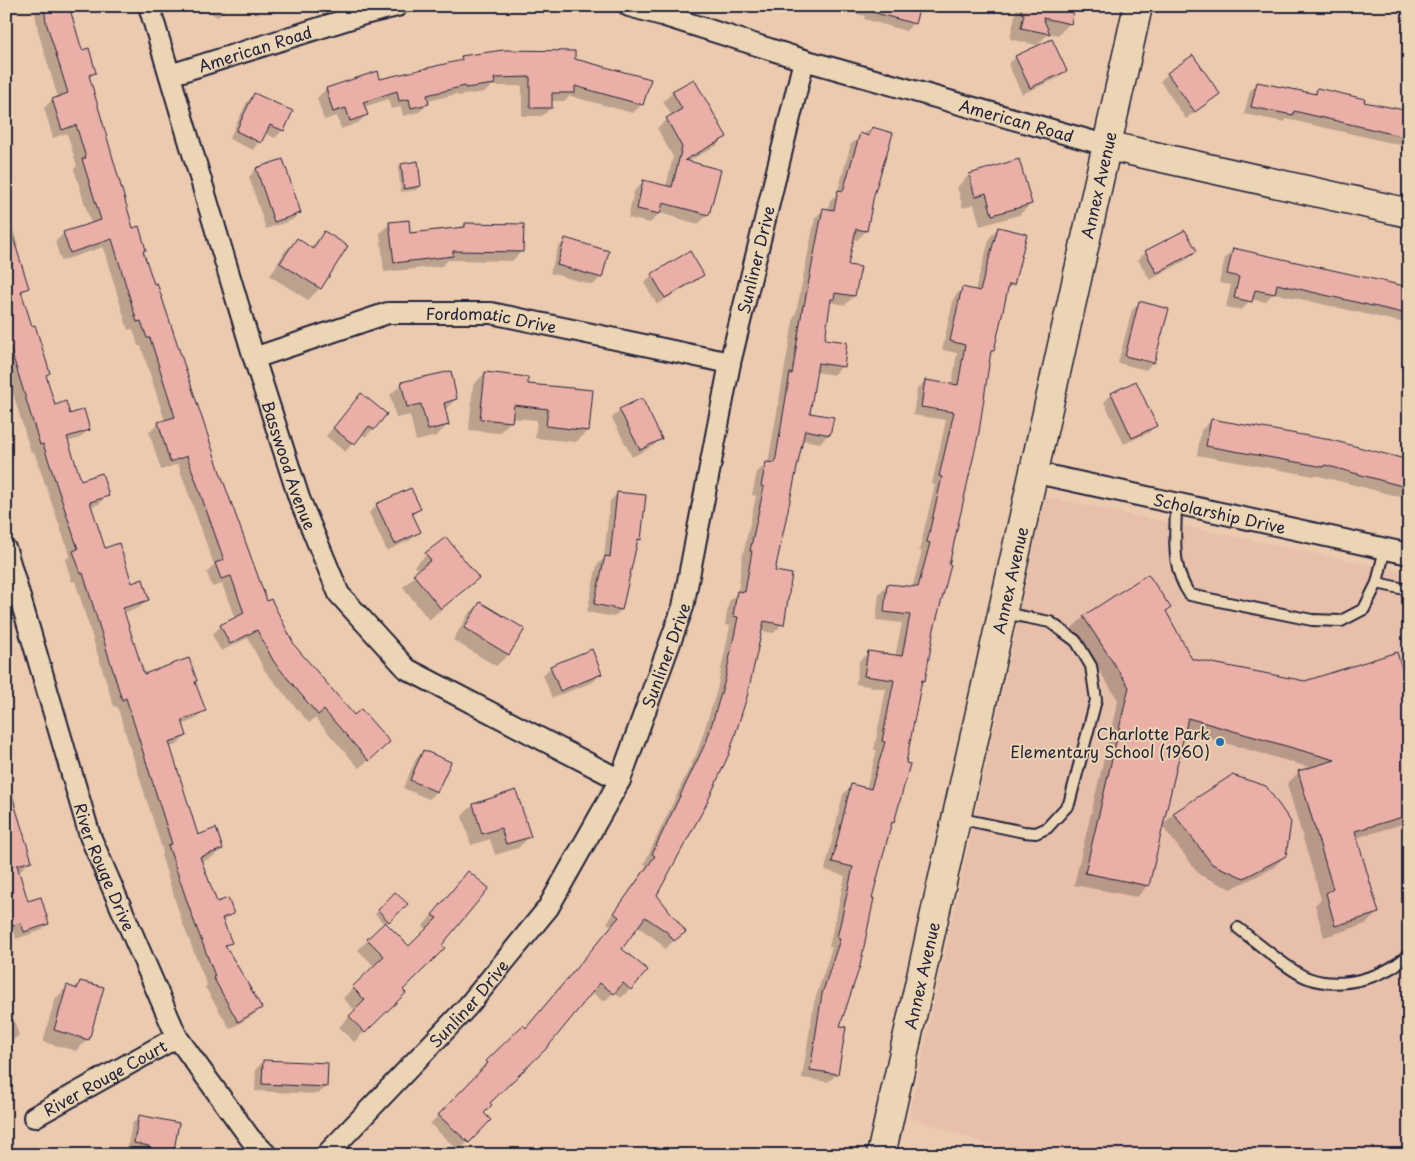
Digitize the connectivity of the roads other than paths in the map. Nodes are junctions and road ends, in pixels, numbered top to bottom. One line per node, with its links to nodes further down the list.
1 (149, 6): 6 (street, Basswood Avenue)
2 (397, 6): 6 (street, American Road)
3 (628, 6): 5 (street, American Road)
4 (1138, 6): 7 (street, Annex Avenue)
5 (804, 60): 7 (street, American Road); 10 (street, Sunliner Drive)
6 (170, 75): 9 (street, Basswood Avenue)
7 (1108, 146): 8 (street, American Road); 11 (street, Annex Avenue)
8 (1409, 212)
9 (254, 358): 10 (street, Fordomatic Drive); 19 (street, Basswood Avenue)
10 (730, 363): 19 (street, Sunliner Drive)
11 (1032, 472): 12 (street, Scholarship Drive); 18 (street, Annex Avenue)
12 (1176, 502): 13 (street, Scholarship Drive); 16 (lane)
13 (1385, 548): 15 (street, Scholarship Drive); 16 (lane)
14 (6, 550): 23 (street, River Rouge Drive)
15 (1409, 554)
16 (1377, 583): 17 (lane)
17 (1409, 590)
18 (1002, 613): 20 (street, Annex Avenue); 20 (lane)
19 (620, 780): 26 (street, Sunliner Drive)
20 (956, 817): 27 (street, Annex Avenue)
21 (1238, 928): 22 (lane)
22 (1409, 954)
23 (177, 1037): 24 (street, River Rouge Court); 25 (street, River Rouge Drive)
24 (34, 1117)
25 (267, 1155)
26 (326, 1155)
27 (881, 1155)

